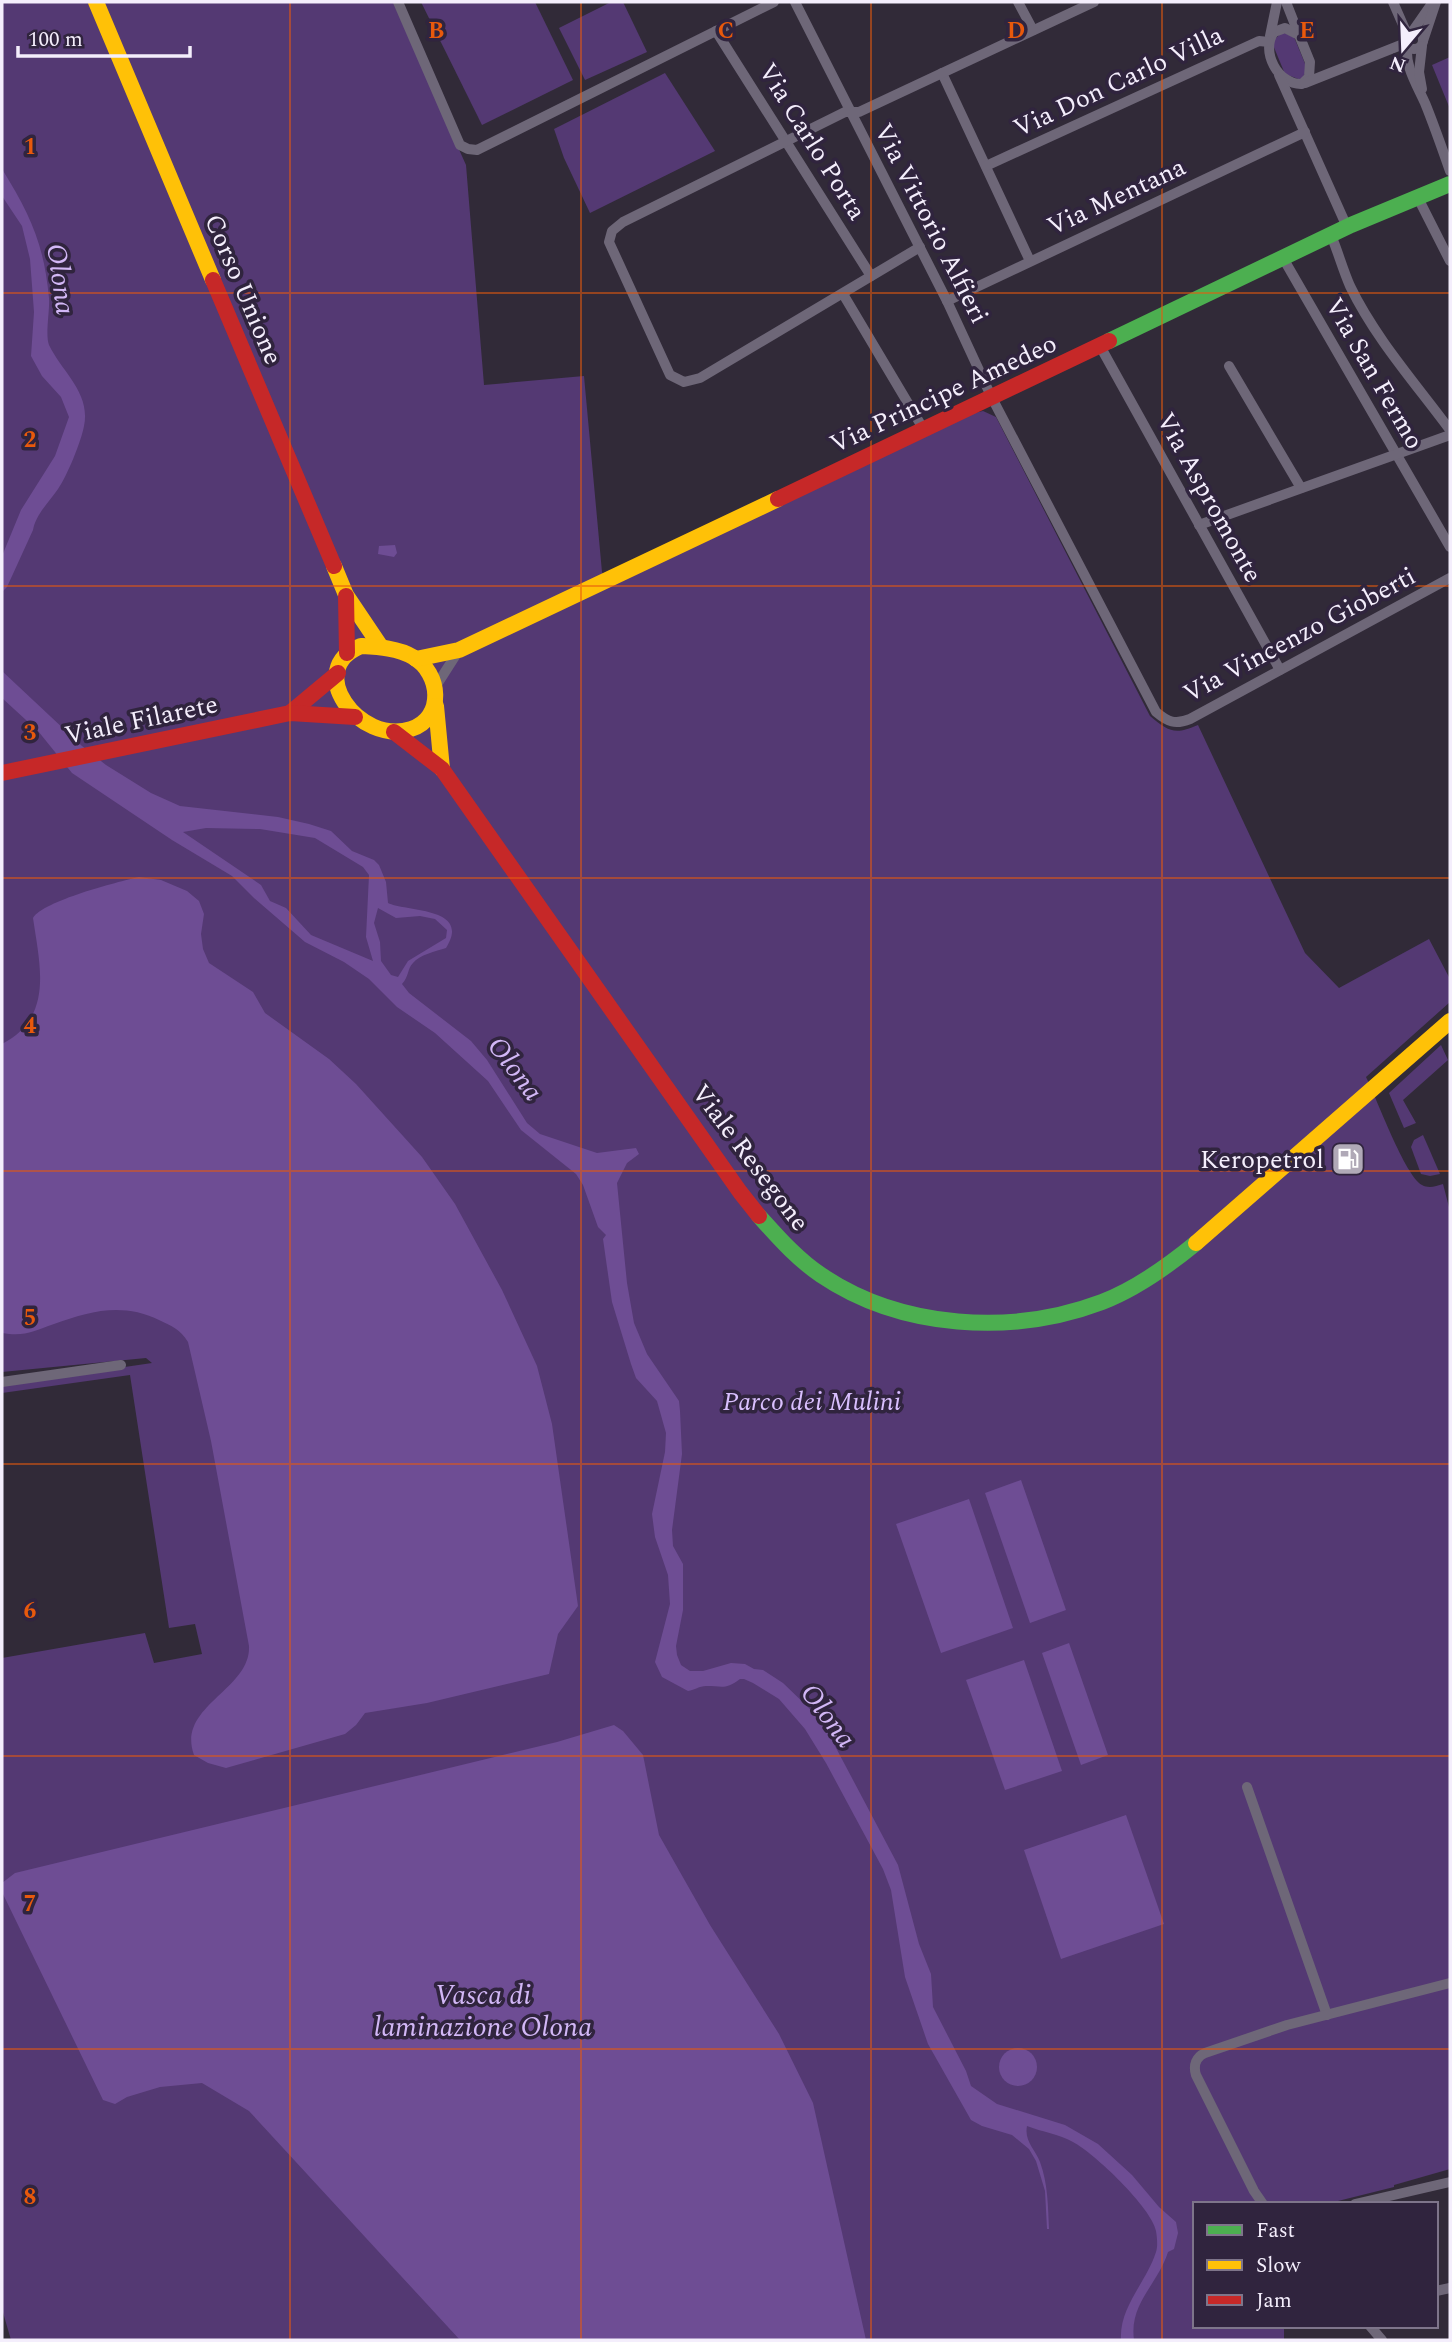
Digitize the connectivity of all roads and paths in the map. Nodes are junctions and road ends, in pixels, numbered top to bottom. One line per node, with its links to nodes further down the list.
1 (96, 2): 51 (street, Corso Unione)
2 (398, 2): 12 (street)
3 (774, 2): 12 (street)
4 (795, 2): 23 (street, Via Vittorio Alfieri)
5 (1018, 2): 11 (street)
6 (1094, 2): 11 (street)
7 (1277, 2): 14 (street)
8 (1286, 2): 13 (street)
9 (1393, 2): 15 (street)
10 (1435, 2): 15 (street); 16 (street)
11 (1034, 30): 19 (street)
12 (716, 31): 26 (street, Via Carlo Porta)
13 (1299, 35): 14 (street); 17 (street)
14 (1270, 39): 20 (street); 27 (street, Via Don Carlo Villa)
15 (1408, 39): 16 (street); 18 (street); 22 (street)
16 (1422, 43): 22 (street)
17 (1310, 62): 18 (street); 21 (street)
18 (1341, 68): 21 (street)
19 (942, 73): 23 (street); 27 (street)
20 (1279, 75): 21 (street); 24 (street)
21 (1303, 83): 24 (street)
22 (1425, 102): 28 (street)
23 (852, 112): 26 (street); 33 (street, Via Vittorio Alfieri)
24 (1297, 114): 25 (street)
25 (1305, 132): 31 (street); 35 (street, Via Mentana)
26 (786, 140): 37 (street, Via Carlo Porta); 38 (street)
27 (986, 166): 35 (street)
28 (1450, 171)
29 (1450, 184): 30 (street, Via Principe Amedeo)
30 (1417, 196): 31 (street, Via Principe Amedeo); 36 (street)
31 (1347, 227): 32 (street, Via Principe Amedeo)
32 (1331, 235): 34 (street, Via Principe Amedeo); 44 (street)
33 (920, 247): 37 (street); 39 (street, Via Vittorio Alfieri)
34 (1283, 258): 40 (street, Via Principe Amedeo); 46 (street, Via San Fermo)
35 (1030, 261): 39 (street, Via Mentana)
36 (1450, 261)
37 (871, 276): 38 (street)
38 (843, 294): 43 (street)
39 (947, 301): 42 (street, Via Vittorio Alfieri)
40 (1100, 346): 42 (street, Via Principe Amedeo); 48 (street, Via Aspromonte)
41 (1229, 366): 47 (street)
42 (991, 396): 43 (street, Via Principe Amedeo); 62 (street, Via Vittorio Alfieri)
43 (924, 430): 53 (street, Via Principe Amedeo)
44 (1450, 430)
45 (1450, 435): 46 (street)
46 (1396, 454): 47 (street); 49 (street, Via San Fermo)
47 (1301, 488): 48 (street)
48 (1199, 525): 56 (street, Via Aspromonte)
49 (1450, 547)
50 (1450, 578): 56 (street, Via Vincenzo Gioberti)
51 (346, 595): 52 (street, Corso Unione); 54 (street, Corso Unione)
52 (381, 647): 54 (street); 55 (street)
53 (459, 650): 55 (street, Via Principe Amedeo); 58 (street)
54 (347, 653): 57 (street)
55 (416, 659): 58 (street)
56 (1280, 670): 62 (street, Via Vincenzo Gioberti)
57 (338, 673): 60 (street, Viale Filarete); 61 (street)
58 (436, 685): 59 (street)
59 (436, 703): 63 (street); 64 (street)
60 (290, 713): 61 (street, Viale Filarete); 65 (street, Viale Filarete)
61 (355, 717): 63 (street)
62 (1168, 722)
63 (394, 732): 64 (street, Viale Resegone)
64 (442, 769): 66 (street, Viale Resegone)
65 (2, 773)
66 (1450, 1021)
67 (121, 1366): 68 (street)
68 (2, 1382)
69 (1247, 1787): 71 (street)
70 (1450, 1983): 71 (street)
71 (1327, 2015): 73 (street)
72 (1450, 2182): 74 (street)
73 (1262, 2202)
74 (1364, 2202)

